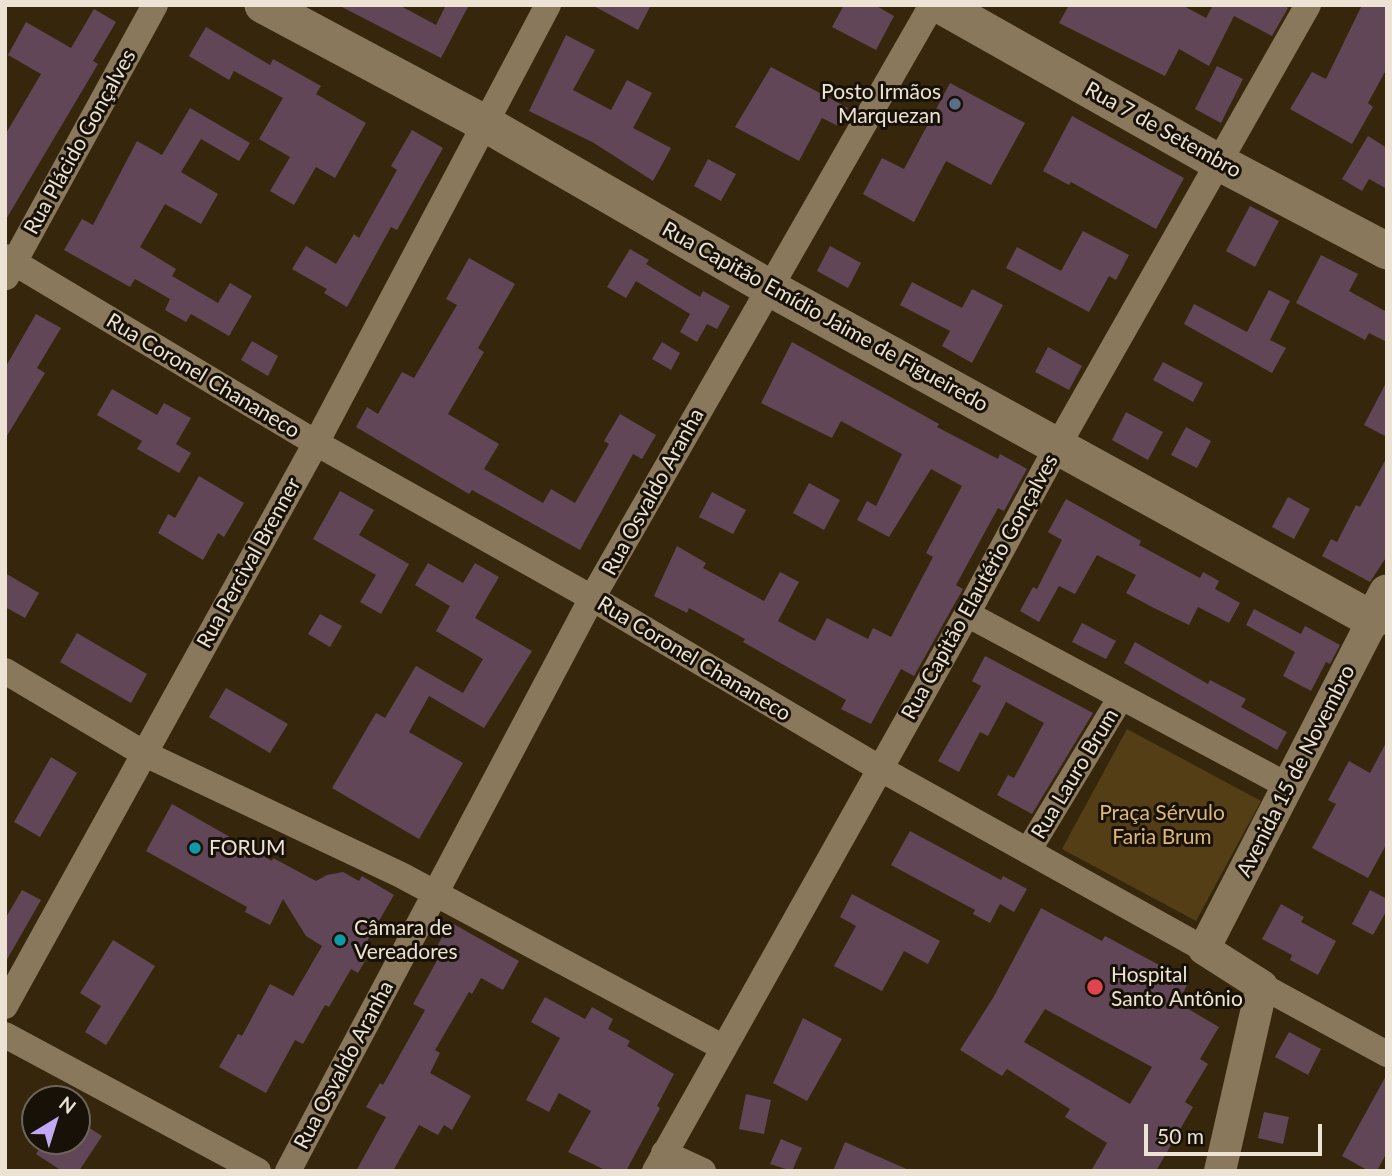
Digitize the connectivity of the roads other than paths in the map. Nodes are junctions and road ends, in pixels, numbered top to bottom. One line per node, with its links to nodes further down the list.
1 (155, 5): 10 (street, Rua Plácido Gonçalves)
2 (263, 5): 7 (main road, Rua Capitão Emídio Jaime de Figueiredo)
3 (548, 5): 7 (street, Rua Percival Brenner)
4 (932, 5): 11 (street, Rua Osvaldo Aranha)
5 (940, 5): 8 (main road, Rua 7 de Setembro)
6 (1308, 5): 8 (street, Rua Capitão Elautério Gonçalves)
7 (486, 124): 11 (main road, Rua Capitão Emídio Jaime de Figueiredo); 12 (street, Rua Percival Brenner)
8 (1218, 162): 9 (main road, Rua 7 de Setembro); 13 (street, Rua Capitão Elautério Gonçalves)
9 (1387, 251)
10 (8, 265): 12 (street, Rua Coronel Chananeco)
11 (768, 287): 13 (main road, Rua Capitão Emídio Jaime de Figueiredo); 14 (street, Rua Osvaldo Aranha)
12 (316, 443): 14 (street, Rua Coronel Chananeco); 19 (street, Rua Percival Brenner)
13 (1057, 447): 15 (main road, Rua Capitão Emídio Jaime de Figueiredo); 16 (street, Rua Capitão Elautério Gonçalves)
14 (592, 598): 20 (street, Rua Coronel Chananeco); 23 (street, Rua Osvaldo Aranha)
15 (1382, 613): 21 (street, Avenida 15 de Novembro)
16 (967, 614): 18 (street); 20 (street, Rua Capitão Elautério Gonçalves)
17 (5, 671): 19 (street)
18 (1121, 697): 21 (street); 22 (street, Rua Lauro Brum)
19 (143, 753): 23 (street); 26 (street, Rua Percival Brenner)
20 (879, 768): 22 (street, Rua Coronel Chananeco); 28 (street, Rua Capitão Elautério Gonçalves)
21 (1288, 786): 24 (street, Avenida 15 de Novembro)
22 (1028, 851): 24 (street, Rua Coronel Chananeco)
23 (435, 894): 28 (street); 32 (street, Rua Osvaldo Aranha)
24 (1205, 949): 25 (street, Rua Coronel Chananeco)
25 (1262, 986): 29 (street, Rua Coronel Chananeco); 34 (street)
26 (5, 1006)
27 (5, 1035): 31 (street)
28 (724, 1048): 30 (street, Rua Capitão Elautério Gonçalves)
29 (1387, 1054)
30 (659, 1162): 33 (street)
31 (258, 1171)
32 (288, 1171)
33 (703, 1171)
34 (1220, 1171)

